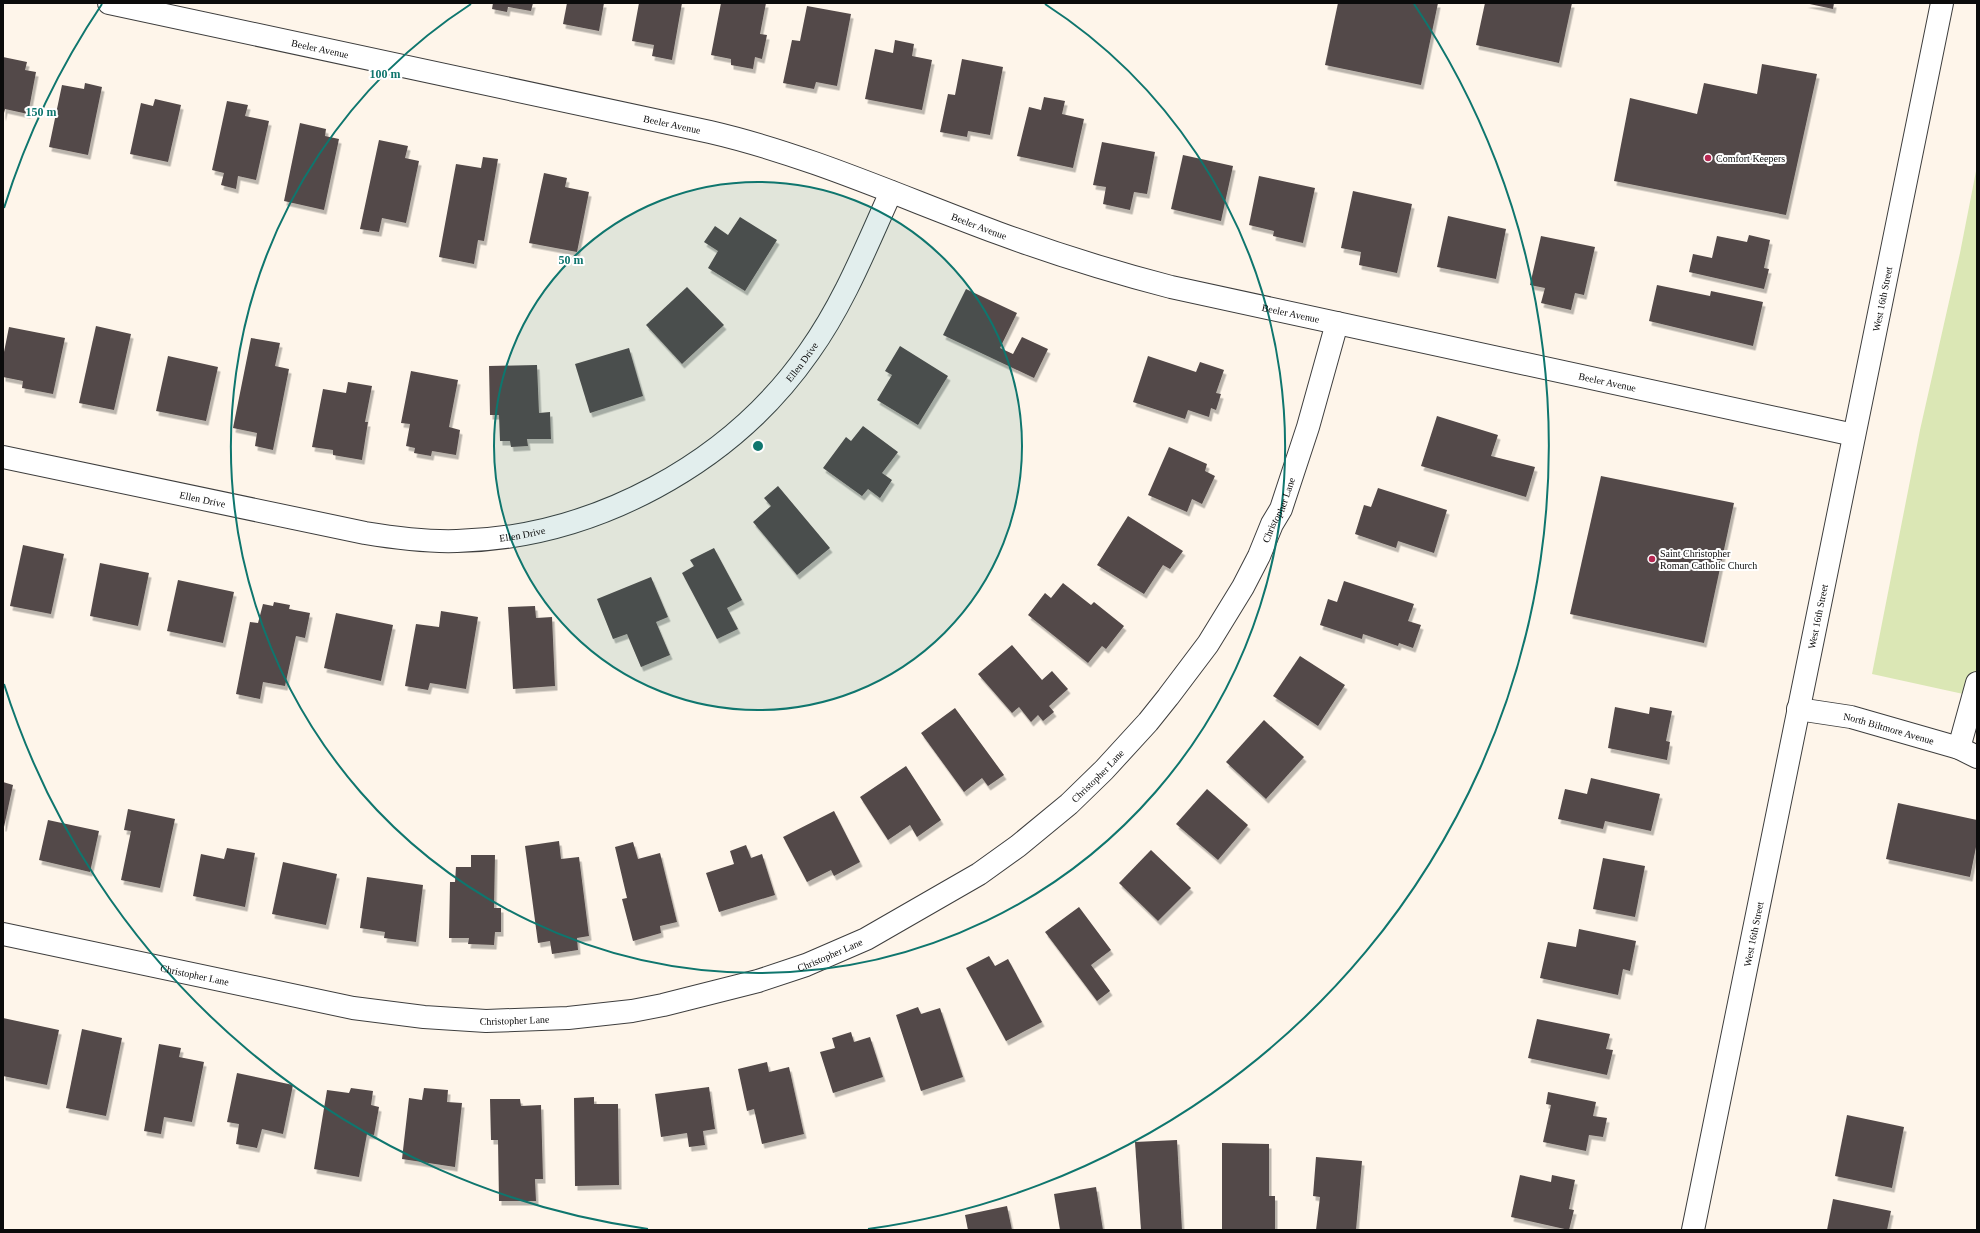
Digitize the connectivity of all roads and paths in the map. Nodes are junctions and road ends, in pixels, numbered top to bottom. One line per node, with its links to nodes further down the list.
1 (109, 3): 3 (street, Beeler Avenue)
2 (1942, 3): 5 (street, West 16th Street)
3 (891, 192): 4 (street, Beeler Avenue); 6 (street, Ellen Drive)
4 (1336, 323): 5 (street, Beeler Avenue); 10 (street, Christopher Lane)
5 (1854, 435): 8 (street, West 16th Street)
6 (3, 457)
7 (1977, 683): 9 (street)
8 (1798, 709): 9 (street, North Biltmore Avenue); 11 (street, West 16th Street)
9 (1968, 753)
10 (3, 934)
11 (1693, 1230)

